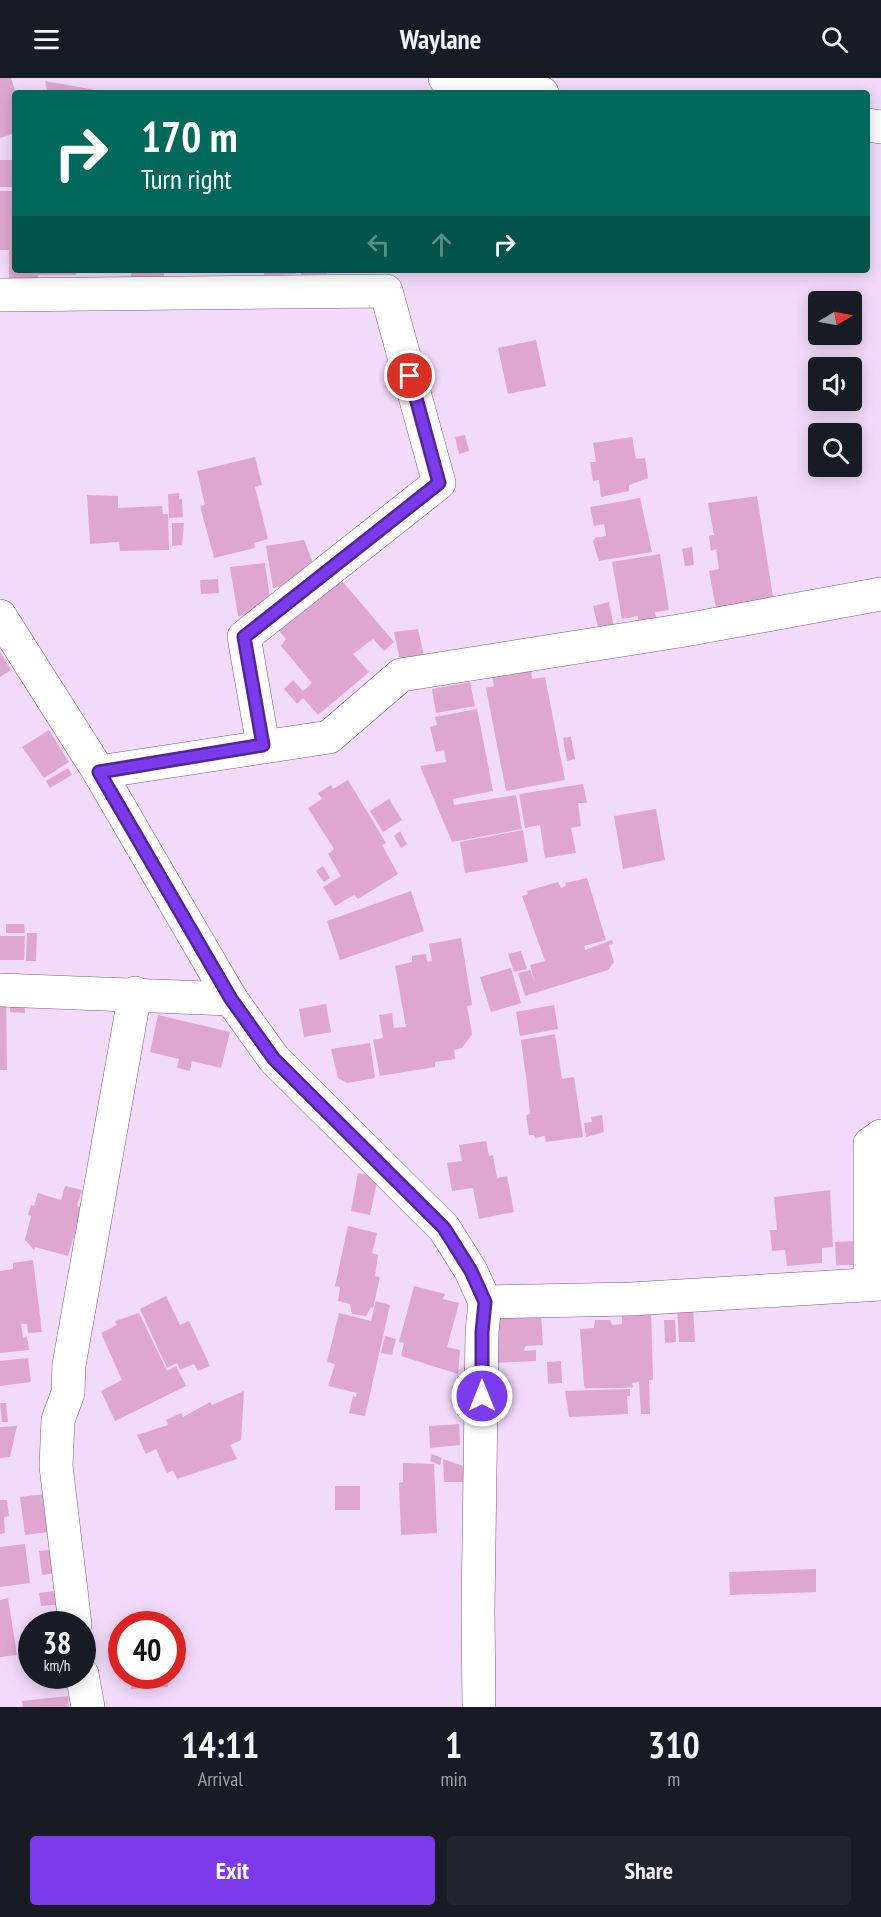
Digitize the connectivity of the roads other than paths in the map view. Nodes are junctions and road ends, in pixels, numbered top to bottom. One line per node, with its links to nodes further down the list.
1 (445, 78): 2 (street)
2 (523, 90)
3 (0, 295): 6 (street)
4 (881, 594): 6 (street)
5 (0, 616): 7 (street)
6 (263, 745): 7 (street)
7 (99, 772): 10 (street)
8 (0, 990): 9 (street)
9 (135, 993): 10 (street); 14 (street)
10 (231, 999): 13 (street)
11 (881, 1136): 12 (street)
12 (876, 1284): 13 (street)
13 (485, 1302): 17 (street)
14 (73, 1611)
15 (85, 1689): 16 (street)
16 (88, 1707)
17 (479, 1707)

